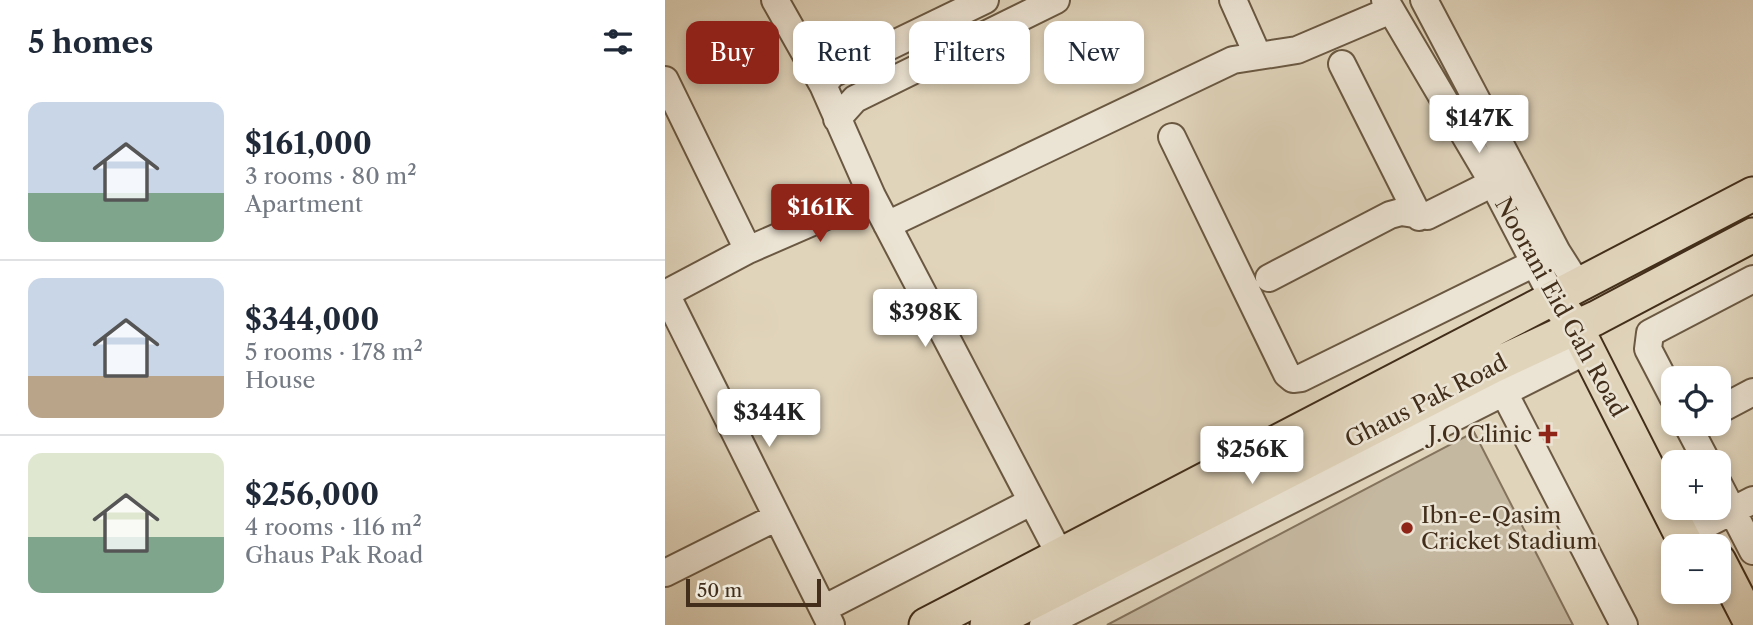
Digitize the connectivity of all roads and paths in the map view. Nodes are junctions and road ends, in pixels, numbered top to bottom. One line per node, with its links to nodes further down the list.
1 (775, 0): 14 (street)
2 (985, 0): 7 (street)
3 (1056, 0): 9 (street)
4 (1233, 0): 10 (street)
5 (1424, 0): 24 (street, Noorani Eid Gah Road)
6 (1388, 5): 10 (street); 17 (street, Noorani Eid Gah Road)
7 (956, 6): 8 (street); 14 (street)
8 (965, 21)
9 (1015, 21)
10 (1258, 56): 21 (street)
11 (1342, 64): 20 (street)
12 (909, 73): 15 (street)
13 (665, 80): 23 (street)
14 (824, 85): 15 (street)
15 (837, 119): 19 (street)
16 (1172, 137): 24 (street)
17 (1493, 183): 20 (street); 24 (street, Noorani Eid Gah Road)
18 (1753, 194): 27 (main road)
19 (872, 195): 21 (street); 23 (street)
20 (1419, 217): 25 (street)
21 (887, 225): 35 (street)
22 (1753, 235): 29 (main road, Ghaus Pak Road)
23 (748, 250): 28 (street)
24 (1547, 258): 27 (street, Noorani Eid Gah Road)
25 (1269, 278)
26 (1753, 279): 30 (street)
27 (1566, 291): 29 (main road, Noorani Eid Gah Road); 40 (main road)
28 (666, 294): 37 (street)
29 (1586, 331): 31 (main road, Ghaus Pak Road); 34 (main road, Noorani Eid Gah Road); 38 (main road, Noorani Eid Gah Road)
30 (1661, 374)
31 (1497, 379): 47 (main road, Ghaus Pak Road); 48 (street); 49 (street)
32 (1753, 392): 33 (street)
33 (1731, 404)
34 (1661, 452)
35 (1031, 502): 40 (street); 44 (street)
36 (1743, 506): 38 (street); 39 (street)
37 (777, 517): 41 (street); 44 (street)
38 (1698, 532)
39 (1753, 551)
40 (1060, 555): 46 (main road)
41 (665, 573)
42 (1731, 589): 45 (main road)
43 (1724, 604): 45 (main road)
44 (827, 617)
45 (1745, 621)
46 (926, 625)
47 (987, 625)
48 (1043, 625)
49 (1624, 625)

